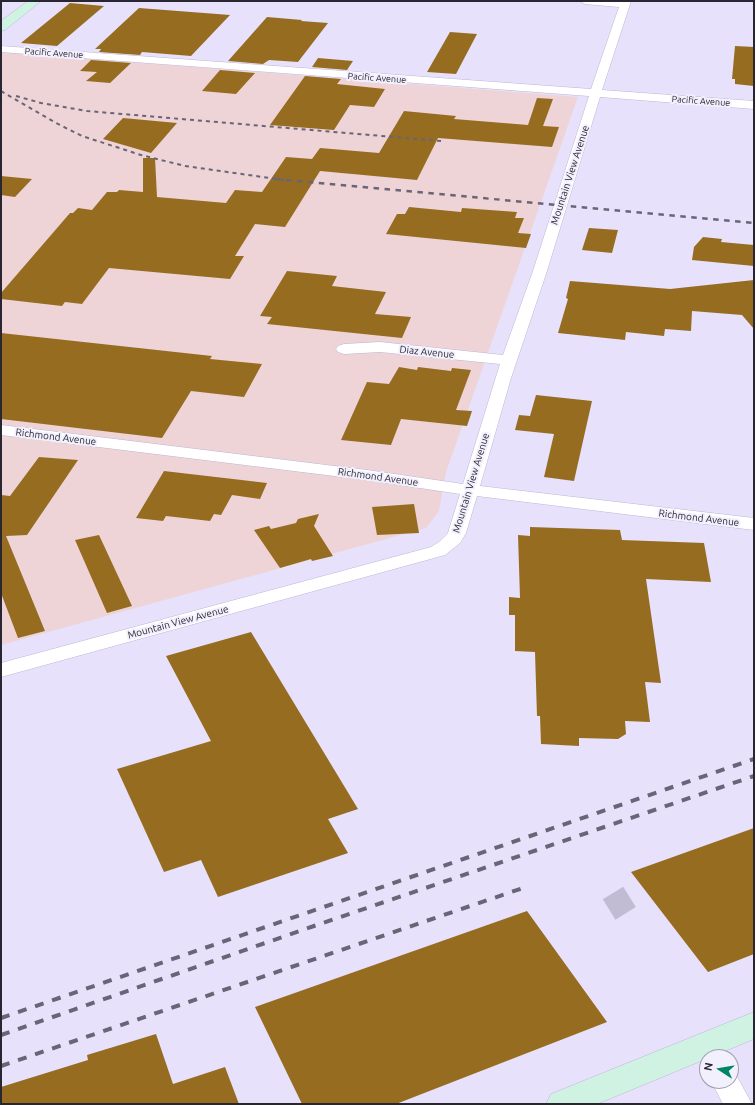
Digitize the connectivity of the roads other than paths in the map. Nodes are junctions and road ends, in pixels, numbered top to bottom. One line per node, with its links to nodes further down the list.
1 (35, 1): 4 (main road)
2 (584, 1): 3 (street)
3 (625, 2): 6 (street, Mountain View Avenue)
4 (1, 27)
5 (1, 49): 6 (street, Pacific Avenue)
6 (596, 94): 7 (street, Pacific Avenue); 9 (street, Mountain View Avenue)
7 (754, 105)
8 (344, 350): 9 (street, Diaz Avenue)
9 (509, 360): 11 (street, Mountain View Avenue)
10 (1, 430): 11 (street, Richmond Avenue)
11 (470, 490): 12 (street, Richmond Avenue); 13 (street, Mountain View Avenue)
12 (754, 524)
13 (1, 670)
14 (754, 1025): 15 (main road)
15 (712, 1049)
16 (699, 1055): 18 (main road)
17 (730, 1089): 19 (street)
18 (562, 1104)
19 (738, 1104)

